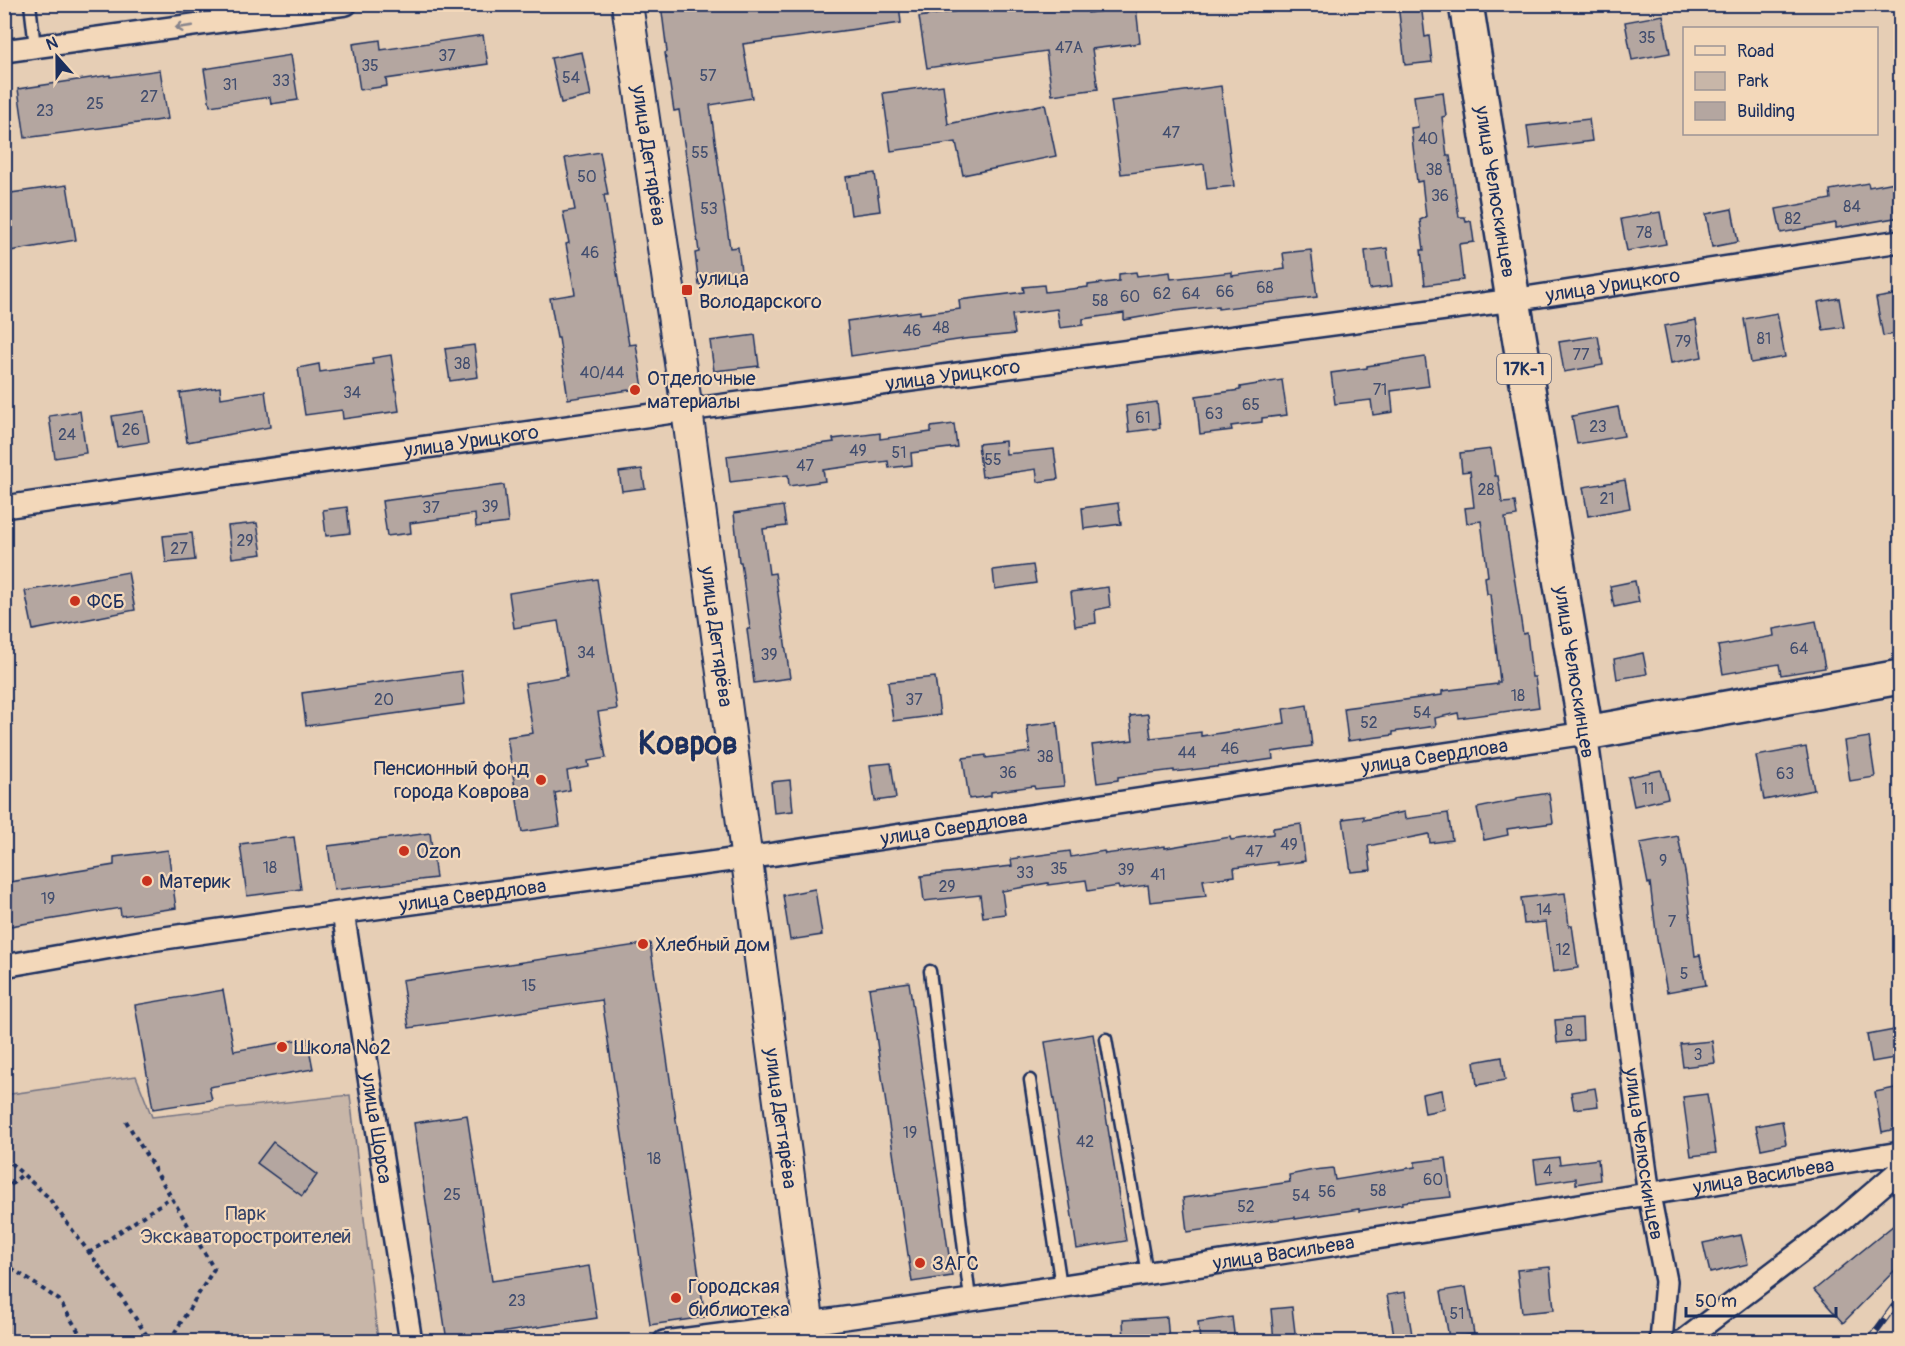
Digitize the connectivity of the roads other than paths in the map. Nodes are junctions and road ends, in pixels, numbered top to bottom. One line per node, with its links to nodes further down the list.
1 (30, 4): 5 (lane)
2 (346, 4): 5 (street, one-way to 5)
3 (627, 4): 9 (main road, улица Дегтярёва)
4 (1466, 4): 8 (main road, улица Челюскинцев / 17К-1)
5 (35, 47): 6 (street)
6 (4, 51)
7 (1900, 241): 8 (street, улица Урицкого)
8 (1513, 300): 9 (street, улица Урицкого); 12 (main road, улица Челюскинцев / 17К-1)
9 (687, 410): 10 (street, улица Урицкого); 13 (main road, улица Дегтярёва)
10 (4, 507)
11 (1900, 677): 12 (main road, улица Свердлова)
12 (1587, 733): 13 (street, улица Свердлова); 21 (street, улица Челюскинцев)
13 (746, 858): 14 (street, улица Свердлова); 25 (main road, улица Дегтярёва)
14 (343, 913): 15 (street, улица Свердлова); 27 (street, улица Щорса)
15 (4, 966)
16 (930, 971): 24 (lane)
17 (1106, 1039): 22 (lane)
18 (1030, 1080): 23 (lane)
19 (1900, 1153): 21 (street, улица Васильева)
20 (1900, 1170): 30 (street)
21 (1649, 1195): 22 (street, улица Васильева); 29 (street, улица Челюскинцев)
22 (1147, 1274): 23 (street, улица Васильева)
23 (1061, 1286): 24 (street, улица Васильева)
24 (970, 1299): 25 (street, улица Васильева)
25 (810, 1333): 26 (street, улица Васильева)
26 (691, 1340): 28 (street, улица Васильева)
27 (411, 1341)
28 (664, 1341)
29 (1661, 1341)
30 (1682, 1341)

